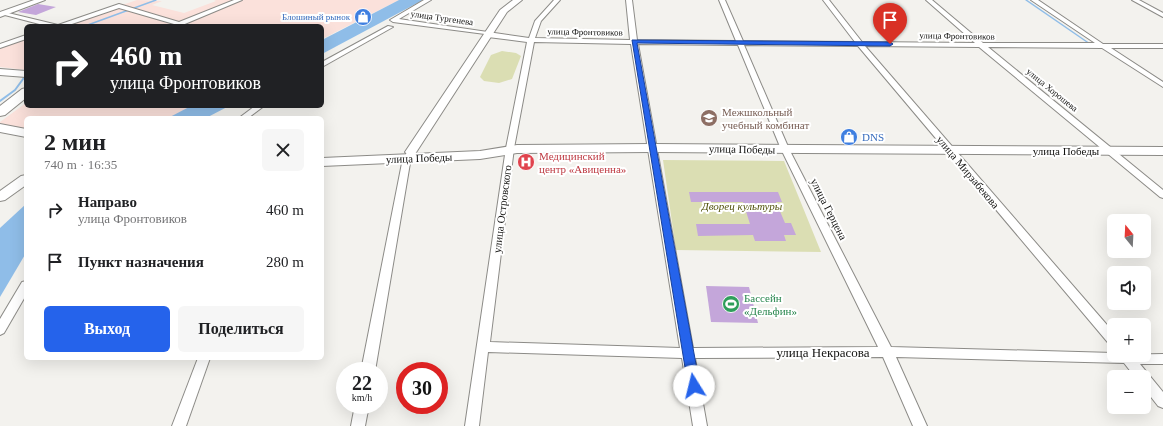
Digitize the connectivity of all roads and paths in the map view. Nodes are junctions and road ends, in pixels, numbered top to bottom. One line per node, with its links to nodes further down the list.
1 (41, 0): 14 (street)
2 (240, 0): 19 (street)
3 (428, 0): 21 (street, улица Тургенева)
4 (518, 0): 21 (street)
5 (557, 0): 23 (street, улица Островского)
6 (629, 0): 24 (street)
7 (722, 0): 25 (street, улица Герцена)
8 (826, 0): 26 (street, улица Мирзабекова)
9 (929, 0): 27 (street, улица Хорошева)
10 (1034, 0): 28 (street)
11 (1135, 0): 12 (street)
12 (1152, 9): 13 (street); 15 (street)
13 (1163, 9)
14 (1, 14): 16 (street)
15 (1163, 15)
16 (46, 24)
17 (66, 24): 18 (street)
18 (174, 24)
19 (180, 24)
20 (390, 26): 31 (street)
21 (488, 34): 23 (street, улица Фронтовиков); 47 (street)
22 (24, 39): 29 (street)
23 (531, 40): 24 (street, улица Фронтовиков); 42 (street, улица Островского)
24 (634, 42): 25 (street, улица Фронтовиков); 41 (street)
25 (740, 43): 26 (street, улица Фронтовиков); 43 (street, улица Герцена)
26 (860, 44): 27 (street, улица Фронтовиков); 44 (street, улица Мирзабекова)
27 (980, 45): 28 (street, улица Фронтовиков); 45 (street, улица Хорошева)
28 (1102, 45): 30 (street, улица Фронтовиков); 34 (street)
29 (0, 46)
30 (1163, 46)
31 (324, 64)
32 (0, 72): 33 (main road)
33 (24, 74)
34 (1163, 85)
35 (24, 94): 37 (main road)
36 (257, 108): 38 (street)
37 (0, 112)
38 (246, 116)
39 (0, 128): 40 (main road)
40 (24, 133)
41 (653, 147): 42 (main road, улица Победы); 43 (main road, улица Победы); 58 (street)
42 (510, 149): 47 (main road, улица Победы); 56 (street, улица Островского)
43 (785, 149): 44 (main road, улица Победы); 57 (street, улица Герцена)
44 (949, 150): 45 (main road, улица Победы); 55 (street, улица Мирзабекова)
45 (1111, 151): 46 (main road, улица Победы); 51 (street, улица Хорошева)
46 (1163, 151)
47 (409, 155): 48 (main road, улица Победы); 49 (main road, улица Победы); 63 (street)
48 (324, 156)
49 (324, 162)
50 (24, 179): 52 (main road)
51 (1163, 195)
52 (0, 196)
53 (24, 288): 54 (street)
54 (0, 330)
55 (1107, 334)
56 (484, 347): 58 (street, улица Некрасова); 71 (street, улица Островского)
57 (887, 352): 58 (street, улица Некрасова); 59 (street, улица Некрасова); 73 (street, улица Герцена)
58 (688, 353): 72 (street)
59 (1107, 356)
60 (1151, 358): 61 (street, улица Некрасова)
61 (1163, 359)
62 (203, 360): 69 (street)
63 (370, 362)
64 (1131, 362): 65 (street)
65 (1137, 370)
66 (1151, 387): 67 (street)
67 (1163, 402)
68 (360, 414): 70 (street)
69 (179, 426)
70 (358, 426)
71 (472, 426)
72 (700, 426)
73 (920, 426)

